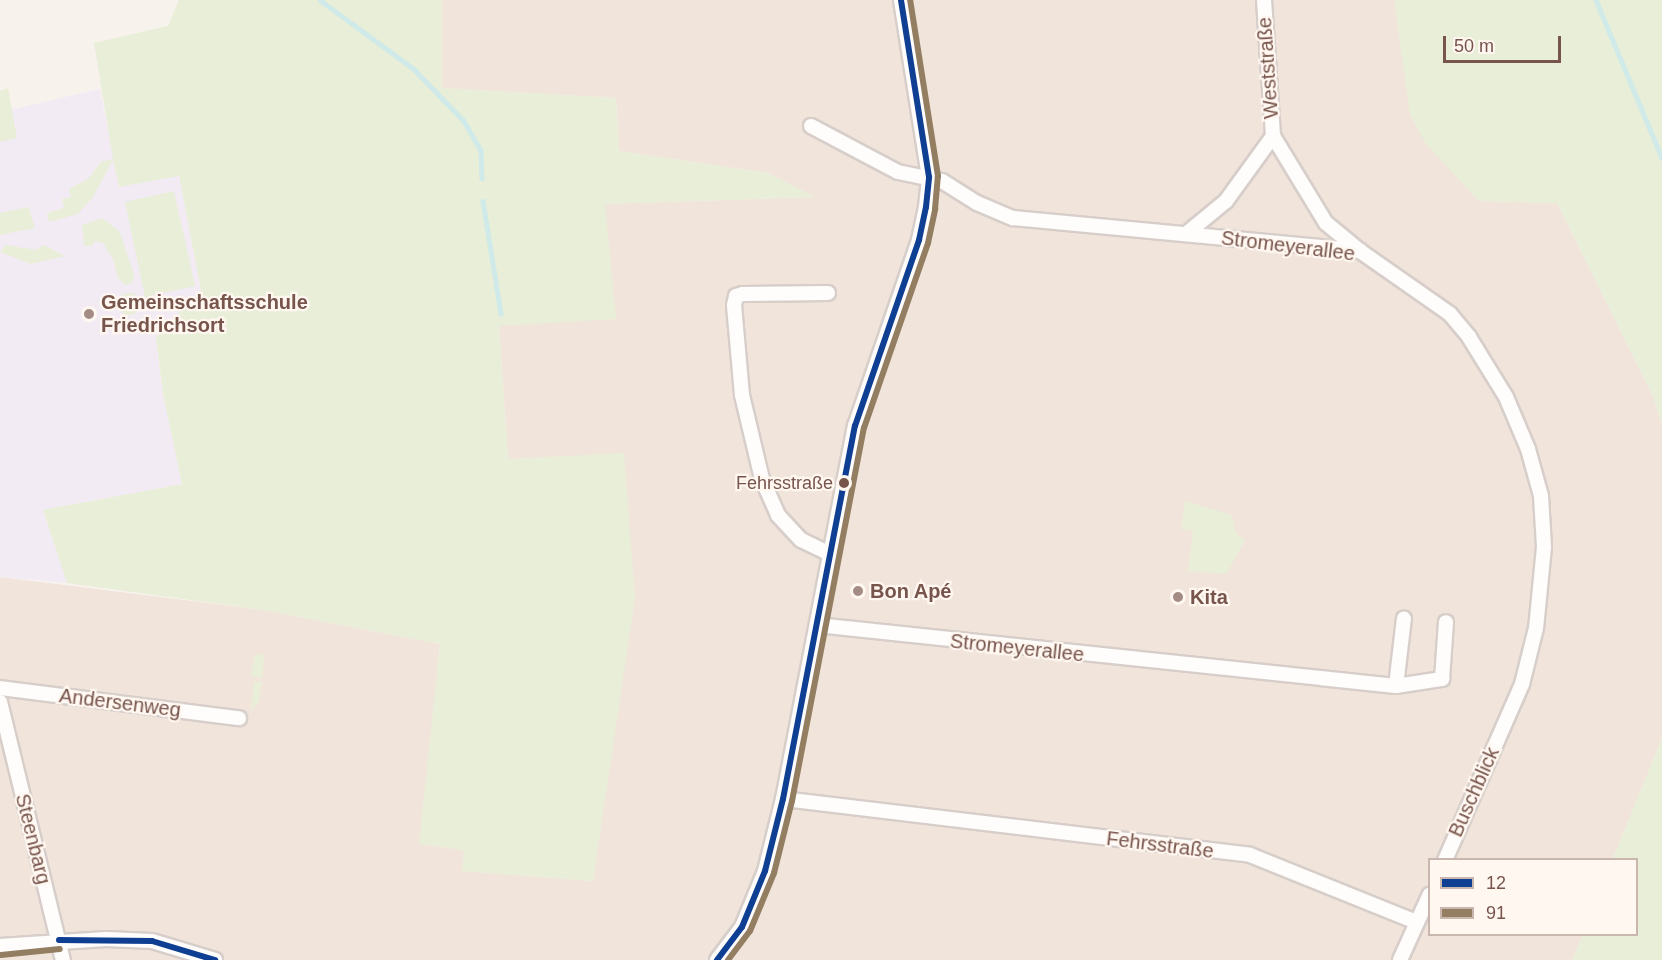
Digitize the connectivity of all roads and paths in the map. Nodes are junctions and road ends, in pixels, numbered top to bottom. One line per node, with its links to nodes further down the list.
1 (901, 0): 5 (street)
2 (1264, 0): 4 (street, Weststraße)
3 (811, 126): 5 (street, Stromeyerallee)
4 (1273, 136): 6 (street, Weststraße); 7 (street, Weststraße)
5 (929, 177): 6 (street, Stromeyerallee); 9 (street)
6 (1186, 234): 7 (street, Stromeyerallee)
7 (1360, 251): 17 (street, Stromeyerallee)
8 (828, 293): 9 (street)
9 (828, 553): 12 (street)
10 (1404, 618): 13 (street)
11 (1446, 622): 13 (street, Stromeyerallee)
12 (817, 625): 13 (street, Stromeyerallee); 18 (street)
13 (1396, 686)
14 (0, 688): 16 (street, Andersenweg)
15 (0, 702): 22 (street, Steenbarg)
16 (239, 718)
17 (1503, 725): 19 (street, Buschblick)
18 (783, 799): 21 (street, Fehrsstraße); 26 (street)
19 (1445, 858)
20 (1428, 898): 21 (street)
21 (1417, 922): 27 (street)
22 (59, 940): 23 (street); 24 (street, Steenbarg); 25 (street)
23 (0, 946)
24 (63, 960)
25 (215, 960)
26 (717, 960)
27 (1400, 960)

